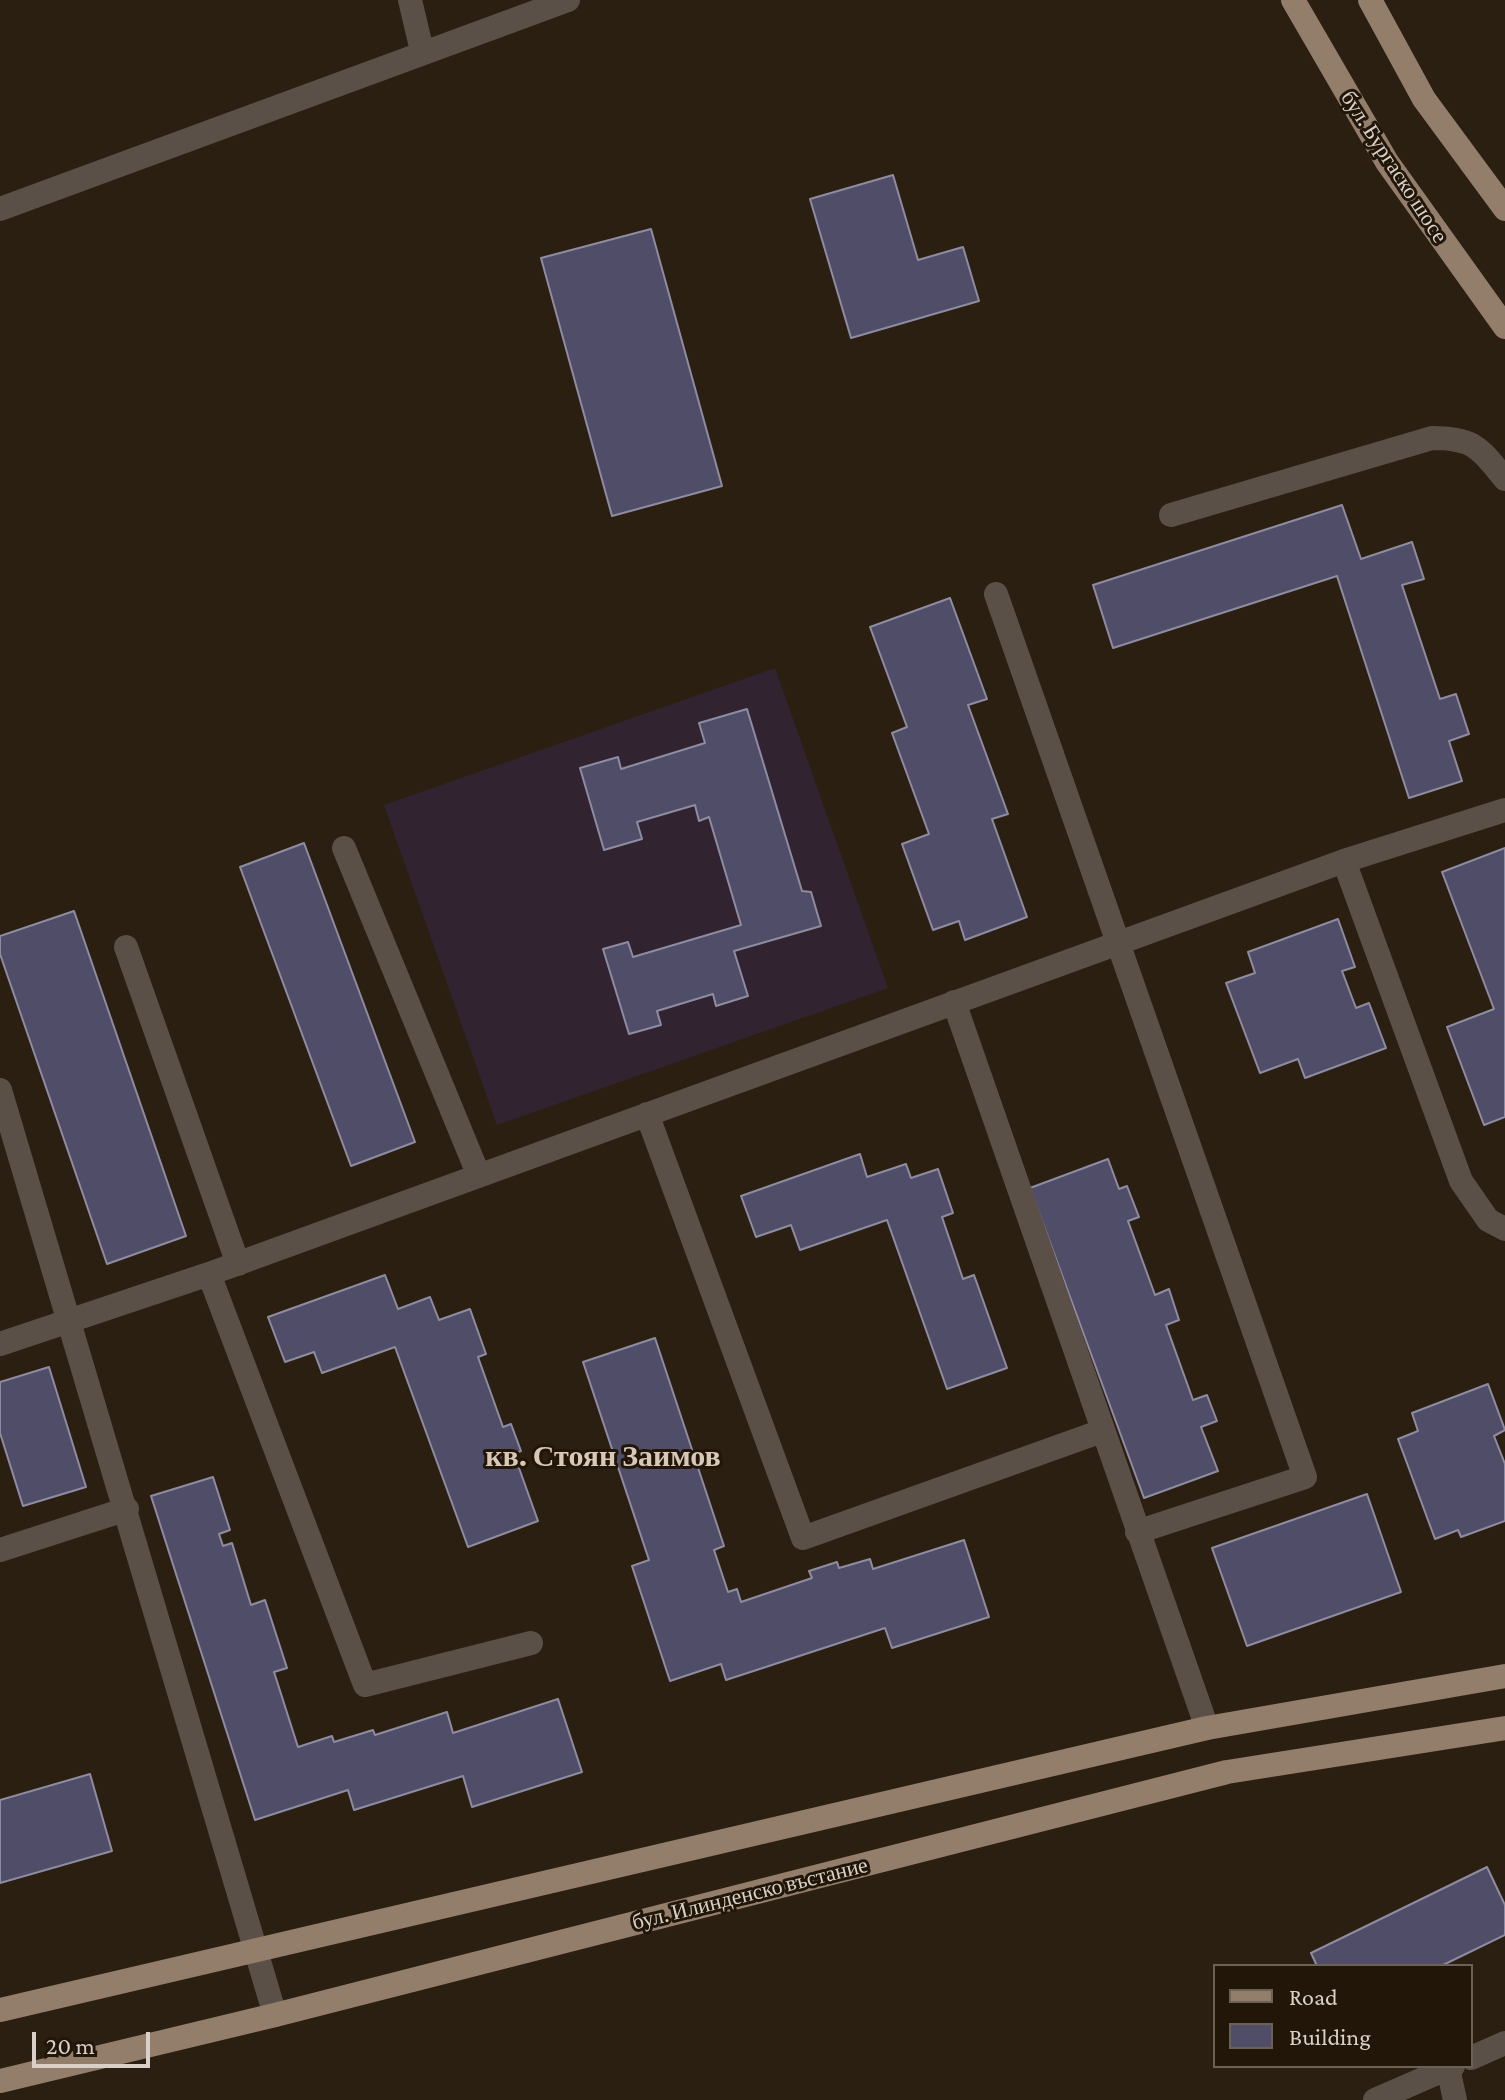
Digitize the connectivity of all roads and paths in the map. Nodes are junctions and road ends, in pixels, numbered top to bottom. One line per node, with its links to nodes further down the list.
1 (410, 0): 5 (street)
2 (568, 0): 5 (street)
3 (1293, 0): 8 (main road, бул. Бургаско шосе)
4 (1370, 0): 7 (main road)
5 (422, 51): 6 (street)
6 (0, 209)
7 (1505, 209)
8 (1505, 327)
9 (1505, 479): 10 (street)
10 (1171, 515)
11 (996, 594): 15 (street)
12 (1505, 810): 14 (street)
13 (344, 848): 20 (street)
14 (1344, 861): 15 (street); 21 (street)
15 (1117, 943): 17 (street); 28 (street)
16 (126, 947): 22 (street)
17 (954, 1002): 19 (street); 26 (street)
18 (0, 1090): 24 (street)
19 (647, 1114): 20 (street); 26 (street)
20 (479, 1176): 22 (street)
21 (1505, 1229)
22 (238, 1264): 23 (street)
23 (209, 1274): 24 (street); 30 (street)
24 (70, 1320): 25 (street); 27 (street)
25 (0, 1344)
26 (1102, 1431): 28 (street)
27 (127, 1509): 29 (street); 34 (street)
28 (1137, 1532): 32 (street)
29 (0, 1550)
30 (531, 1643)
31 (1505, 1676): 32 (main road)
32 (1207, 1728): 34 (main road)
33 (1505, 1728): 36 (main road, бул. Илинденско въстание)
34 (257, 1948): 35 (main road); 36 (street)
35 (0, 2010)
36 (275, 2015): 41 (main road, бул. Илинденско въстание)
37 (1505, 2043): 38 (street)
38 (1473, 2057)
39 (1448, 2068): 42 (street)
40 (1450, 2068): 43 (street)
41 (0, 2081)
42 (1375, 2100)
43 (1455, 2100)

